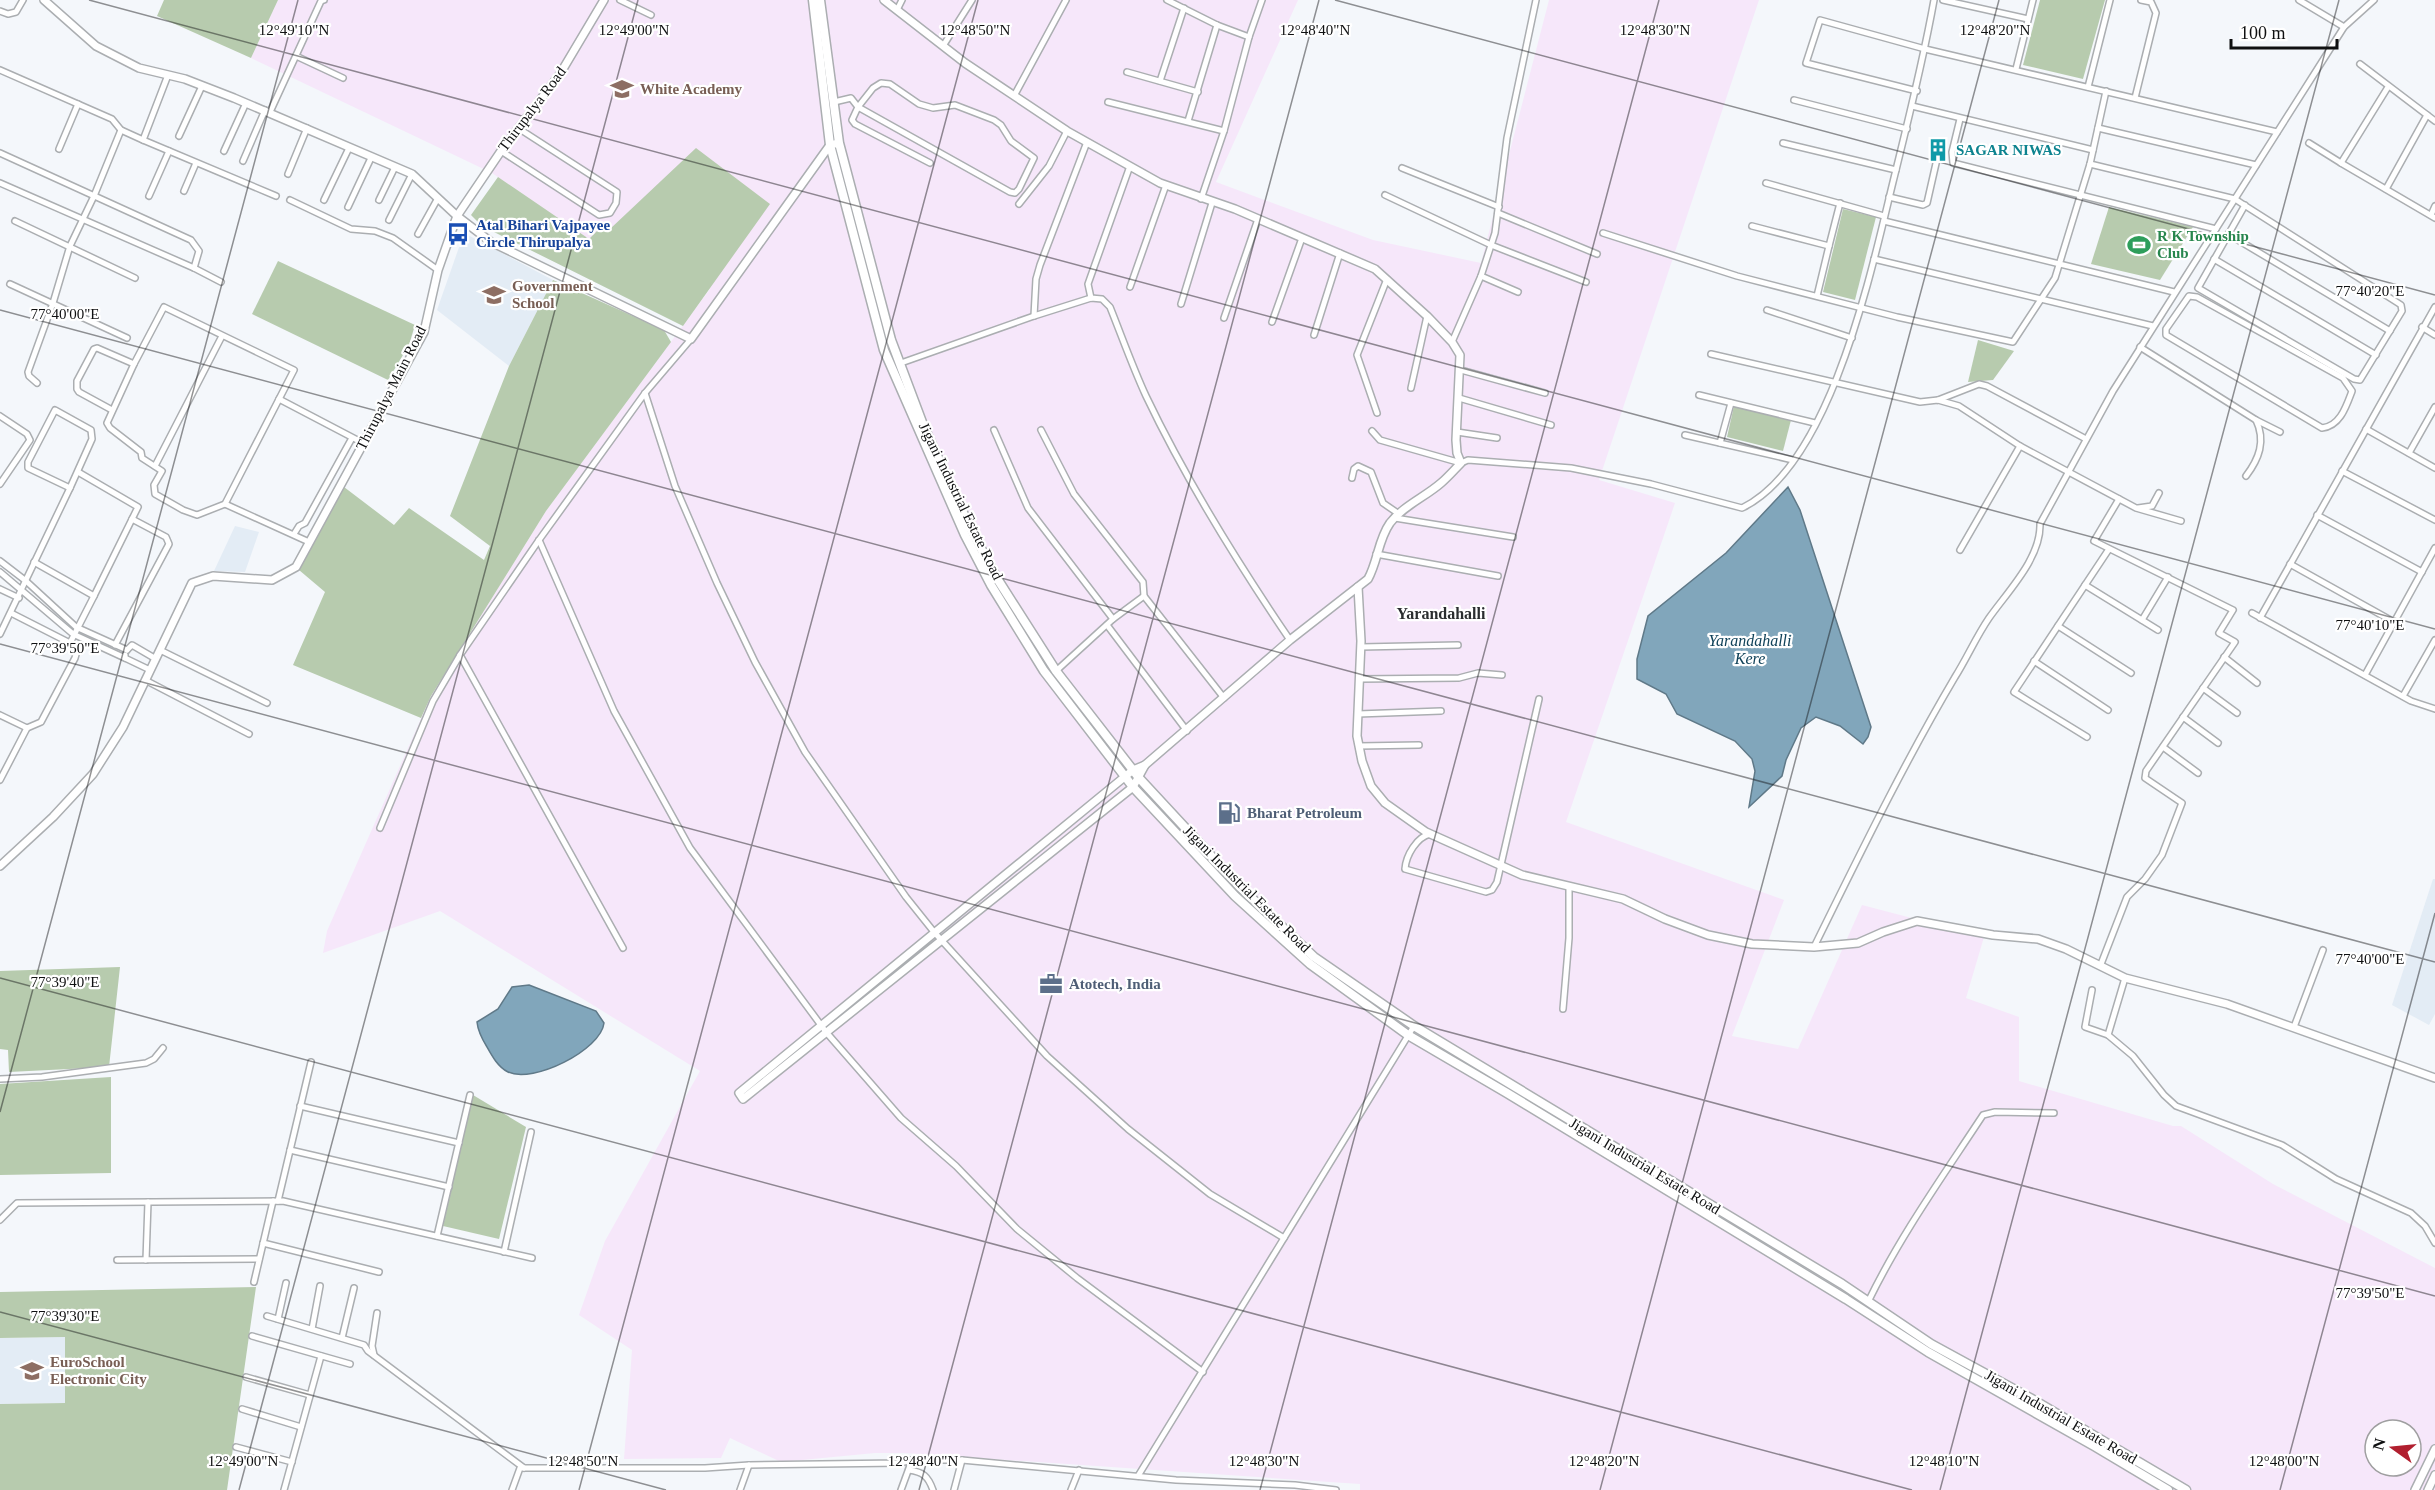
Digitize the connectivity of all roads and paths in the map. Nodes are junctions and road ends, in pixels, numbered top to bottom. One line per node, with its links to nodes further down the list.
1 (23, 0): 25 (street)
2 (321, 0): 33 (street)
3 (604, 0): 62 (street, Thirupalya Road)
4 (620, 0): 26 (street)
5 (813, 0): 74 (main road, Jigani Industrial Estate Road)
6 (820, 0): 50 (main road, Jigani Industrial Estate Road)
7 (884, 0): 24 (street)
8 (902, 0): 24 (street)
9 (972, 0): 31 (street)
10 (1066, 0): 47 (street)
11 (1167, 0): 23 (street)
12 (1254, 0): 22 (street)
13 (1536, 0): 119 (street)
14 (1934, 0): 32 (street)
15 (1943, 0): 27 (street)
16 (2033, 0): 27 (street)
17 (2110, 0): 42 (street)
18 (2141, 0): 48 (street)
19 (2299, 0): 29 (street)
20 (2374, 0): 29 (street)
21 (47, 1): 38 (street)
22 (1262, 1): 30 (street)
23 (1184, 8): 28 (street); 40 (street)
24 (897, 10): 31 (street)
25 (0, 11)
26 (651, 15)
27 (2028, 19): 35 (street)
28 (1217, 25): 30 (street); 46 (street)
29 (2344, 27): 68 (street)
30 (1249, 37): 67 (street)
31 (943, 46): 47 (street)
32 (1925, 49): 35 (street); 44 (street); 44 (street)
33 (296, 56): 39 (street); 56 (street)
34 (2360, 64): 43 (street)
35 (2016, 69): 42 (street)
36 (0, 70): 53 (street)
37 (1126, 72): 40 (street)
38 (168, 75): 41 (street); 70 (street)
39 (343, 78)
40 (1160, 81): 46 (street)
41 (202, 86): 52 (street); 69 (street)
42 (2088, 87): 45 (street)
43 (2388, 87): 57 (street); 87 (street)
44 (1917, 91): 54 (street)
45 (2106, 91): 48 (street); 63 (street)
46 (1198, 92): 60 (street)
47 (1014, 96): 66 (street)
48 (2135, 98): 68 (street)
49 (1794, 100): 64 (street)
50 (834, 102): 55 (street); 74 (main road, Jigani Industrial Estate Road)
51 (1108, 102): 60 (street)
52 (246, 103): 56 (street); 80 (street)
53 (78, 104): 65 (street); 76 (street)
54 (1912, 106): 58 (street); 64 (street)
55 (858, 107): 55 (street); 86 (street)
56 (267, 111): 61 (street); 84 (street)
57 (2427, 115): 59 (street); 99 (street)
58 (1960, 119): 77 (street); 102 (street)
59 (2435, 121)
60 (1188, 122): 67 (street)
61 (307, 128): 75 (street); 94 (street)
62 (518, 128): 79 (street, Thirupalya Road); 79 (street)
63 (2098, 128): 77 (street); 89 (street)
64 (1906, 129): 93 (street)
65 (121, 130): 70 (street); 103 (street)
66 (1067, 131): 71 (street); 115 (street)
67 (1224, 131): 108 (street)
68 (2277, 132): 89 (street)
69 (180, 136)
70 (143, 141): 78 (street)
71 (1087, 142): 90 (street); 162 (street)
72 (1783, 143): 93 (street)
73 (2309, 143): 87 (street)
74 (835, 144): 176 (street); 181 (main road, Jigani Industrial Estate Road); 314 (main road, Jigani Industrial Estate Road)
75 (349, 148): 82 (street); 111 (street)
76 (59, 149)
77 (2093, 150): 88 (street)
78 (169, 151): 85 (street); 104 (street)
79 (501, 151): 120 (street, Thirupalya Road)
80 (224, 152)
81 (0, 153): 103 (street)
82 (371, 158): 91 (street); 118 (street)
83 (1937, 159): 106 (street)
84 (243, 161)
85 (196, 162): 100 (street); 105 (street)
86 (930, 163)
87 (2341, 163): 99 (street)
88 (2090, 164): 102 (street); 109 (street)
89 (2256, 165): 109 (street)
90 (1130, 166): 98 (street); 153 (street)
91 (395, 167): 95 (street); 112 (street)
92 (1402, 168): 119 (street)
93 (1896, 170): 106 (street)
94 (288, 174)
95 (412, 174): 107 (street); 126 (street)
96 (0, 183): 125 (street)
97 (1766, 183): 114 (street)
98 (1166, 185): 108 (street); 149 (street)
99 (2386, 189): 121 (street)
100 (184, 191)
101 (1385, 195): 133 (street)
102 (2081, 195): 128 (street); 140 (street)
103 (94, 196): 125 (street); 141 (street)
104 (149, 196)
105 (276, 196)
106 (1889, 197): 122 (street)
107 (438, 198): 120 (street); 129 (street)
108 (1201, 199): 113 (street)
109 (2235, 199): 116 (street); 128 (street)
110 (290, 200): 142 (street)
111 (324, 200)
112 (379, 200)
113 (1212, 203): 123 (street); 157 (street)
114 (1840, 203): 122 (street); 135 (street)
115 (1018, 204)
116 (2245, 205): 131 (street); 170 (street)
117 (2435, 206): 121 (street)
118 (348, 207)
119 (1498, 210): 133 (street); 137 (street)
120 (457, 216): 142 (street, Thirupalya Main Road); 176 (street)
121 (2433, 217)
122 (1884, 218): 138 (street); 140 (street)
123 (1258, 219): 132 (street); 165 (street)
124 (15, 220): 134 (street)
125 (82, 220): 134 (street); 141 (street)
126 (389, 220)
127 (1752, 226): 135 (street)
128 (2216, 229): 151 (street)
129 (418, 234)
130 (1603, 234): 152 (street)
131 (2228, 234): 139 (street); 170 (street)
132 (1302, 238): 136 (street); 166 (street)
133 (1491, 245): 143 (street); 147 (street)
134 (70, 246): 144 (street); 155 (street)
135 (1829, 246): 152 (street)
136 (1340, 253): 145 (street); 171 (street)
137 (1597, 254)
138 (1874, 259): 154 (street); 158 (street)
139 (2214, 259): 180 (street); 180 (street)
140 (2060, 264): 151 (street); 154 (street)
141 (194, 268): 146 (street)
142 (438, 270): 211 (street, Thirupalya Main Road)
143 (1481, 276): 150 (street); 177 (street)
144 (135, 278)
145 (1387, 279): 163 (street); 196 (street)
146 (221, 282)
147 (1586, 282)
148 (10, 284): 155 (street)
149 (1130, 287)
150 (1518, 292)
151 (2174, 292): 156 (street)
152 (1817, 296): 158 (street)
153 (1091, 298): 162 (street); 270 (street)
154 (2043, 298): 158 (street); 168 (street)
155 (53, 303): 174 (street); 185 (street)
156 (2167, 303): 160 (street); 164 (street)
157 (1181, 304)
158 (1861, 306): 175 (street)
159 (2435, 307): 169 (street)
160 (2180, 309): 167 (street); 167 (street)
161 (1767, 310): 175 (street)
162 (1034, 316): 181 (street)
163 (1427, 316): 177 (street); 186 (street)
164 (2159, 316): 167 (street); 168 (street)
165 (1224, 318)
166 (1272, 322)
167 (2170, 322)
168 (2153, 326): 178 (street)
169 (2422, 327): 172 (street); 201 (street)
170 (2390, 331): 180 (street)
171 (1314, 335)
172 (2435, 335)
173 (222, 336): 182 (street); 190 (street); 217 (street)
174 (127, 338)
175 (1852, 338): 184 (street)
176 (691, 339): 187 (street)
177 (1452, 342): 183 (street)
178 (2140, 347): 198 (street); 210 (street)
179 (1711, 354): 184 (street)
180 (2376, 355)
181 (901, 363): 284 (main road, Jigani Industrial Estate Road)
182 (134, 364): 195 (street); 195 (street)
183 (1461, 370): 188 (street); 191 (street)
184 (1835, 382): 192 (street); 199 (street)
185 (37, 383)
186 (1411, 388)
187 (645, 393): 237 (street); 323 (street)
188 (1545, 393)
189 (1699, 395): 193 (street)
190 (279, 399): 208 (street); 228 (street)
191 (1459, 399): 200 (street); 205 (street)
192 (1938, 400): 210 (street); 213 (street)
193 (1731, 403): 199 (street); 212 (street)
194 (2435, 407): 214 (street)
195 (112, 410): 217 (street)
196 (1377, 413)
197 (0, 416): 224 (street)
198 (2256, 420): 206 (street); 222 (street)
199 (1815, 423): 215 (street)
200 (1551, 425)
201 (2366, 429): 214 (street); 219 (street)
202 (994, 430): 261 (street)
203 (1041, 430): 256 (street)
204 (1372, 431): 216 (street)
205 (1457, 432): 209 (street); 216 (street)
206 (2280, 432)
207 (1685, 435): 212 (street)
208 (352, 438): 211 (street); 235 (street)
209 (1497, 438)
210 (2086, 439): 221 (street)
211 (363, 443): 238 (street, Thirupalya Main Road)
212 (1720, 443): 215 (street)
213 (2020, 446): 221 (street); 241 (street)
214 (2409, 453): 218 (street)
215 (1793, 460): 216 (street)
216 (1461, 463): 231 (street)
217 (155, 466): 228 (street)
218 (2435, 468)
219 (2342, 471): 230 (street); 233 (street)
220 (78, 472): 225 (street); 225 (street); 232 (street)
221 (2068, 472): 227 (street); 325 (street)
222 (2246, 476)
223 (1352, 478): 231 (street)
224 (0, 484)
225 (70, 488): 244 (street)
226 (2159, 493): 229 (street)
227 (2119, 499): 229 (street); 240 (street)
228 (225, 504): 235 (street)
229 (2136, 508): 234 (street)
230 (2318, 515): 245 (street); 247 (street)
231 (1397, 516): 236 (street); 242 (street)
232 (132, 519): 255 (street); 273 (street)
233 (2435, 520)
234 (2181, 521)
235 (294, 534): 238 (street)
236 (1513, 537)
237 (539, 540): 278 (street); 332 (street)
238 (309, 542): 277 (street, Thirupalya Main Road)
239 (2435, 548): 247 (street)
240 (2109, 549): 249 (street); 251 (street)
241 (1960, 550)
242 (1376, 554): 248 (street); 252 (street)
243 (0, 561): 250 (street)
244 (34, 562): 250 (street); 255 (street)
245 (2290, 564): 260 (street); 263 (street)
246 (0, 572): 254 (street)
247 (2422, 572): 263 (street)
248 (1498, 576)
249 (2168, 578): 262 (street); 279 (street)
250 (26, 581): 254 (street); 266 (street)
251 (2085, 585): 262 (street); 265 (street)
252 (1358, 587): 270 (street); 275 (street)
253 (0, 589): 257 (street)
254 (23, 590): 257 (street); 269 (street)
255 (94, 596): 266 (street)
256 (1144, 596): 261 (street); 293 (street)
257 (19, 598): 258 (street)
258 (11, 613): 268 (street); 272 (street)
259 (2252, 613): 260 (street)
260 (2260, 618): 287 (street)
261 (1113, 619): 264 (street)
262 (2142, 620): 267 (street)
263 (2394, 622): 287 (street)
264 (1107, 624): 284 (street); 304 (street)
265 (2058, 626): 282 (street); 285 (street)
266 (76, 627): 269 (street); 273 (street)
267 (2158, 630)
268 (0, 634)
269 (73, 634): 272 (street); 280 (street)
270 (1290, 640): 293 (street)
271 (2435, 640): 292 (street)
272 (70, 643): 303 (street)
273 (116, 645): 276 (street)
274 (1458, 645): 275 (street)
275 (1361, 647): 288 (street)
276 (127, 650): 280 (street); 281 (street)
277 (160, 650): 281 (street, Thirupalya Main Road); 295 (street)
278 (460, 655): 318 (street); 326 (street)
279 (2224, 657): 290 (street); 291 (street)
280 (125, 658): 283 (street)
281 (156, 659): 283 (street, Thirupalya Main Road)
282 (2034, 661): 297 (street); 306 (street)
283 (150, 670): 289 (street, Thirupalya Main Road)
284 (1056, 671): 312 (main road, Jigani Industrial Estate Road)
285 (2131, 673)
286 (1502, 675): 288 (street)
287 (2365, 675): 292 (street)
288 (1360, 679): 300 (street)
289 (145, 680): 305 (street); 321 (street, Thirupalya Main Road)
290 (2257, 683)
291 (2203, 688): 299 (street); 302 (street)
292 (2403, 696): 296 (street)
293 (1224, 698): 304 (street)
294 (1539, 699): 320 (street)
295 (267, 703)
296 (2435, 709)
297 (2108, 710)
298 (1441, 711): 300 (street)
299 (2237, 713)
300 (1358, 714): 309 (street)
301 (0, 715): 303 (street)
302 (2183, 717): 307 (street); 310 (street)
303 (27, 728): 316 (street)
304 (1187, 731): 311 (street)
305 (249, 734)
306 (2088, 737)
307 (2218, 743)
308 (1419, 745): 309 (street)
309 (1359, 747): 319 (street)
310 (2163, 747): 313 (street); 328 (street)
311 (1145, 765): 312 (street); 315 (street)
312 (1133, 770): 314 (street); 315 (main road, Jigani Industrial Estate Road)
313 (2198, 773)
314 (1125, 777): 317 (main road, Jigani Industrial Estate Road); 323 (street)
315 (1139, 778): 317 (street); 333 (main road, Jigani Industrial Estate Road)
316 (0, 780)
317 (1133, 787): 324 (street); 336 (main road, Jigani Industrial Estate Road)
318 (380, 828)
319 (1430, 834): 320 (street); 320 (street)
320 (1501, 865): 322 (street)
321 (0, 866)
322 (1569, 886): 325 (street); 331 (street)
323 (934, 932): 324 (street); 332 (street)
324 (941, 940): 335 (street); 355 (street)
325 (1814, 947): 328 (street)
326 (623, 948)
327 (2323, 950): 334 (street)
328 (2101, 964): 329 (street)
329 (2125, 978): 334 (street); 337 (street)
330 (2092, 990): 337 (street)
331 (1563, 1009)
332 (821, 1025): 335 (street); 335 (street)
333 (1414, 1026): 336 (street); 368 (main road, Jigani Industrial Estate Road)
334 (2294, 1027): 340 (street)
335 (826, 1032): 378 (street)
336 (1408, 1035): 355 (street); 402 (main road, Jigani Industrial Estate Road)
337 (2108, 1035): 353 (street)
338 (163, 1048): 341 (street)
339 (311, 1062): 343 (street)
340 (2435, 1078)
341 (0, 1079)
342 (470, 1095): 346 (street)
343 (300, 1106): 346 (street); 347 (street)
344 (2054, 1113): 368 (street)
345 (531, 1132): 358 (street)
346 (459, 1143): 348 (street)
347 (290, 1150): 348 (street); 349 (street)
348 (449, 1187): 354 (street)
349 (276, 1201): 350 (street); 354 (street); 356 (street)
350 (148, 1202): 351 (street); 362 (street)
351 (0, 1220)
352 (2435, 1227): 353 (street)
353 (2428, 1231): 357 (street)
354 (437, 1236): 358 (street)
355 (1284, 1238): 378 (street)
356 (263, 1243): 360 (street); 363 (street)
357 (2435, 1243)
358 (504, 1252): 359 (street)
359 (532, 1258)
360 (260, 1259): 362 (street); 364 (street)
361 (117, 1260): 362 (street)
362 (146, 1260)
363 (379, 1272)
364 (254, 1282)
365 (286, 1283): 371 (street)
366 (320, 1286): 372 (street)
367 (354, 1288): 374 (street)
368 (1868, 1302): 403 (main road, Jigani Industrial Estate Road)
369 (377, 1313): 375 (street)
370 (267, 1316): 371 (street)
371 (278, 1319): 372 (street)
372 (312, 1329): 374 (street)
373 (252, 1336): 376 (street)
374 (342, 1338): 375 (street)
375 (374, 1355): 389 (street)
376 (321, 1356): 377 (street); 380 (street)
377 (350, 1364)
378 (1203, 1372): 393 (street)
379 (246, 1377): 380 (street)
380 (310, 1395): 382 (street)
381 (242, 1409): 382 (street)
382 (302, 1427): 387 (street)
383 (236, 1447): 387 (street)
384 (2435, 1449): 404 (street)
385 (912, 1460): 386 (street); 388 (street); 390 (street)
386 (962, 1460): 391 (street); 399 (street)
387 (292, 1462): 395 (street)
388 (750, 1465): 389 (street); 394 (street)
389 (522, 1468): 396 (street)
390 (909, 1470): 397 (street); 398 (street)
391 (1078, 1470): 393 (street); 400 (street)
392 (2435, 1475): 405 (street)
393 (1138, 1476): 401 (street)
394 (743, 1489)
395 (284, 1490)
396 (512, 1490)
397 (901, 1490)
398 (933, 1490)
399 (954, 1490)
400 (1071, 1490)
401 (1335, 1490)
402 (2168, 1490)
403 (2186, 1490)
404 (2415, 1490)
405 (2428, 1490)

